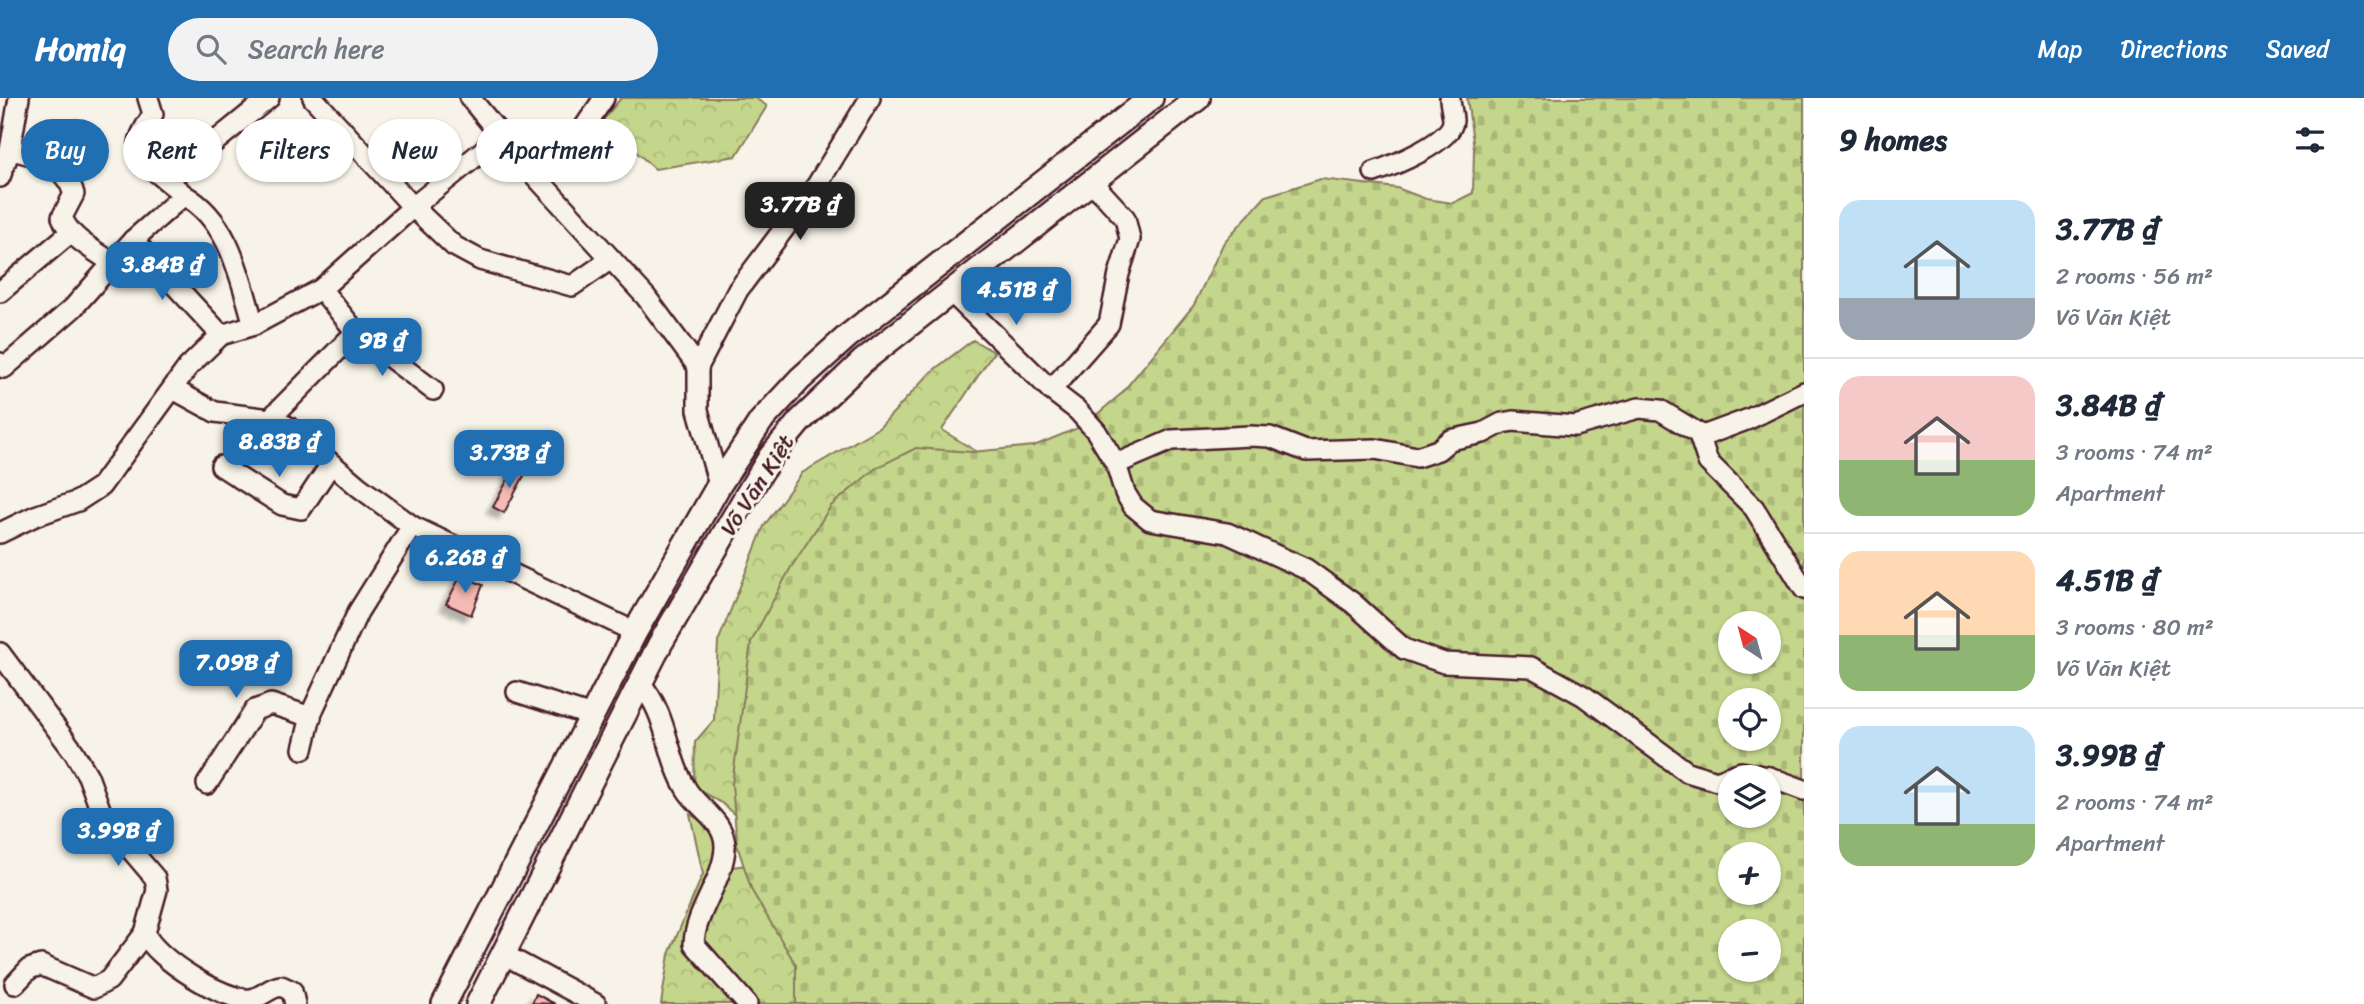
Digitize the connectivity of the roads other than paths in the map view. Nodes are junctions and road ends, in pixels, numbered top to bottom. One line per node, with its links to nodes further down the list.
1 (19, 98): 15 (street)
2 (148, 98): 11 (street)
3 (269, 98): 14 (street)
4 (313, 98): 24 (street)
5 (470, 98): 12 (street)
6 (604, 98): 13 (street)
7 (870, 98): 36 (street)
8 (1152, 98): 17 (main road, Võ Văn Kiệt)
9 (1198, 98): 20 (main road, Võ Văn Kiệt)
10 (1450, 98): 18 (street)
11 (150, 119)
12 (487, 119)
13 (590, 119)
14 (222, 136)
15 (10, 150): 19 (street); 25 (street)
16 (476, 156): 24 (street)
17 (1075, 158): 20 (main road); 46 (main road, Võ Văn Kiệt)
18 (1374, 172)
19 (0, 177)
20 (1092, 181): 31 (main road, Võ Văn Kiệt); 39 (street)
21 (172, 182): 23 (street)
22 (541, 182): 27 (street)
23 (184, 195): 26 (street); 32 (street)
24 (413, 207): 27 (street); 29 (street)
25 (70, 233): 28 (street); 30 (street)
26 (133, 240): 28 (street); 34 (street)
27 (611, 259): 36 (street)
28 (112, 263): 35 (street)
29 (321, 289): 32 (street); 33 (street)
30 (0, 292)
31 (952, 293): 39 (street); 47 (main road, Võ Văn Kiệt)
32 (254, 325): 34 (street)
33 (356, 332): 38 (street); 41 (street)
34 (221, 335): 37 (street)
35 (0, 363)
36 (698, 368): 46 (street)
37 (173, 389): 41 (street); 49 (street)
38 (433, 390)
39 (1051, 390): 44 (street)
40 (1804, 391): 42 (street)
41 (270, 419): 43 (street)
42 (1699, 435): 44 (street); 50 (street)
43 (331, 464): 45 (street); 48 (street)
44 (1116, 464): 58 (street)
45 (221, 466)
46 (719, 485): 47 (main road); 51 (main road, Võ Văn Kiệt)
47 (744, 500): 53 (main road, Võ Văn Kiệt)
48 (412, 526): 51 (street); 56 (street)
49 (0, 533)
50 (1804, 589)
51 (635, 632): 55 (main road, Võ Văn Kiệt)
52 (0, 653): 62 (street)
53 (640, 682): 63 (main road, Võ Văn Kiệt); 69 (street)
54 (517, 692): 55 (street)
55 (592, 716): 66 (main road, Võ Văn Kiệt)
56 (311, 717): 57 (street); 60 (street)
57 (303, 750)
58 (1718, 781)
59 (1781, 781): 61 (street)
60 (207, 784)
61 (1804, 790)
62 (145, 933): 64 (street); 65 (street)
63 (503, 954): 67 (main road, Võ Văn Kiệt); 68 (street)
64 (15, 984)
65 (295, 1004)
66 (444, 1004)
67 (478, 1004)
68 (596, 1004)
69 (747, 1004)

